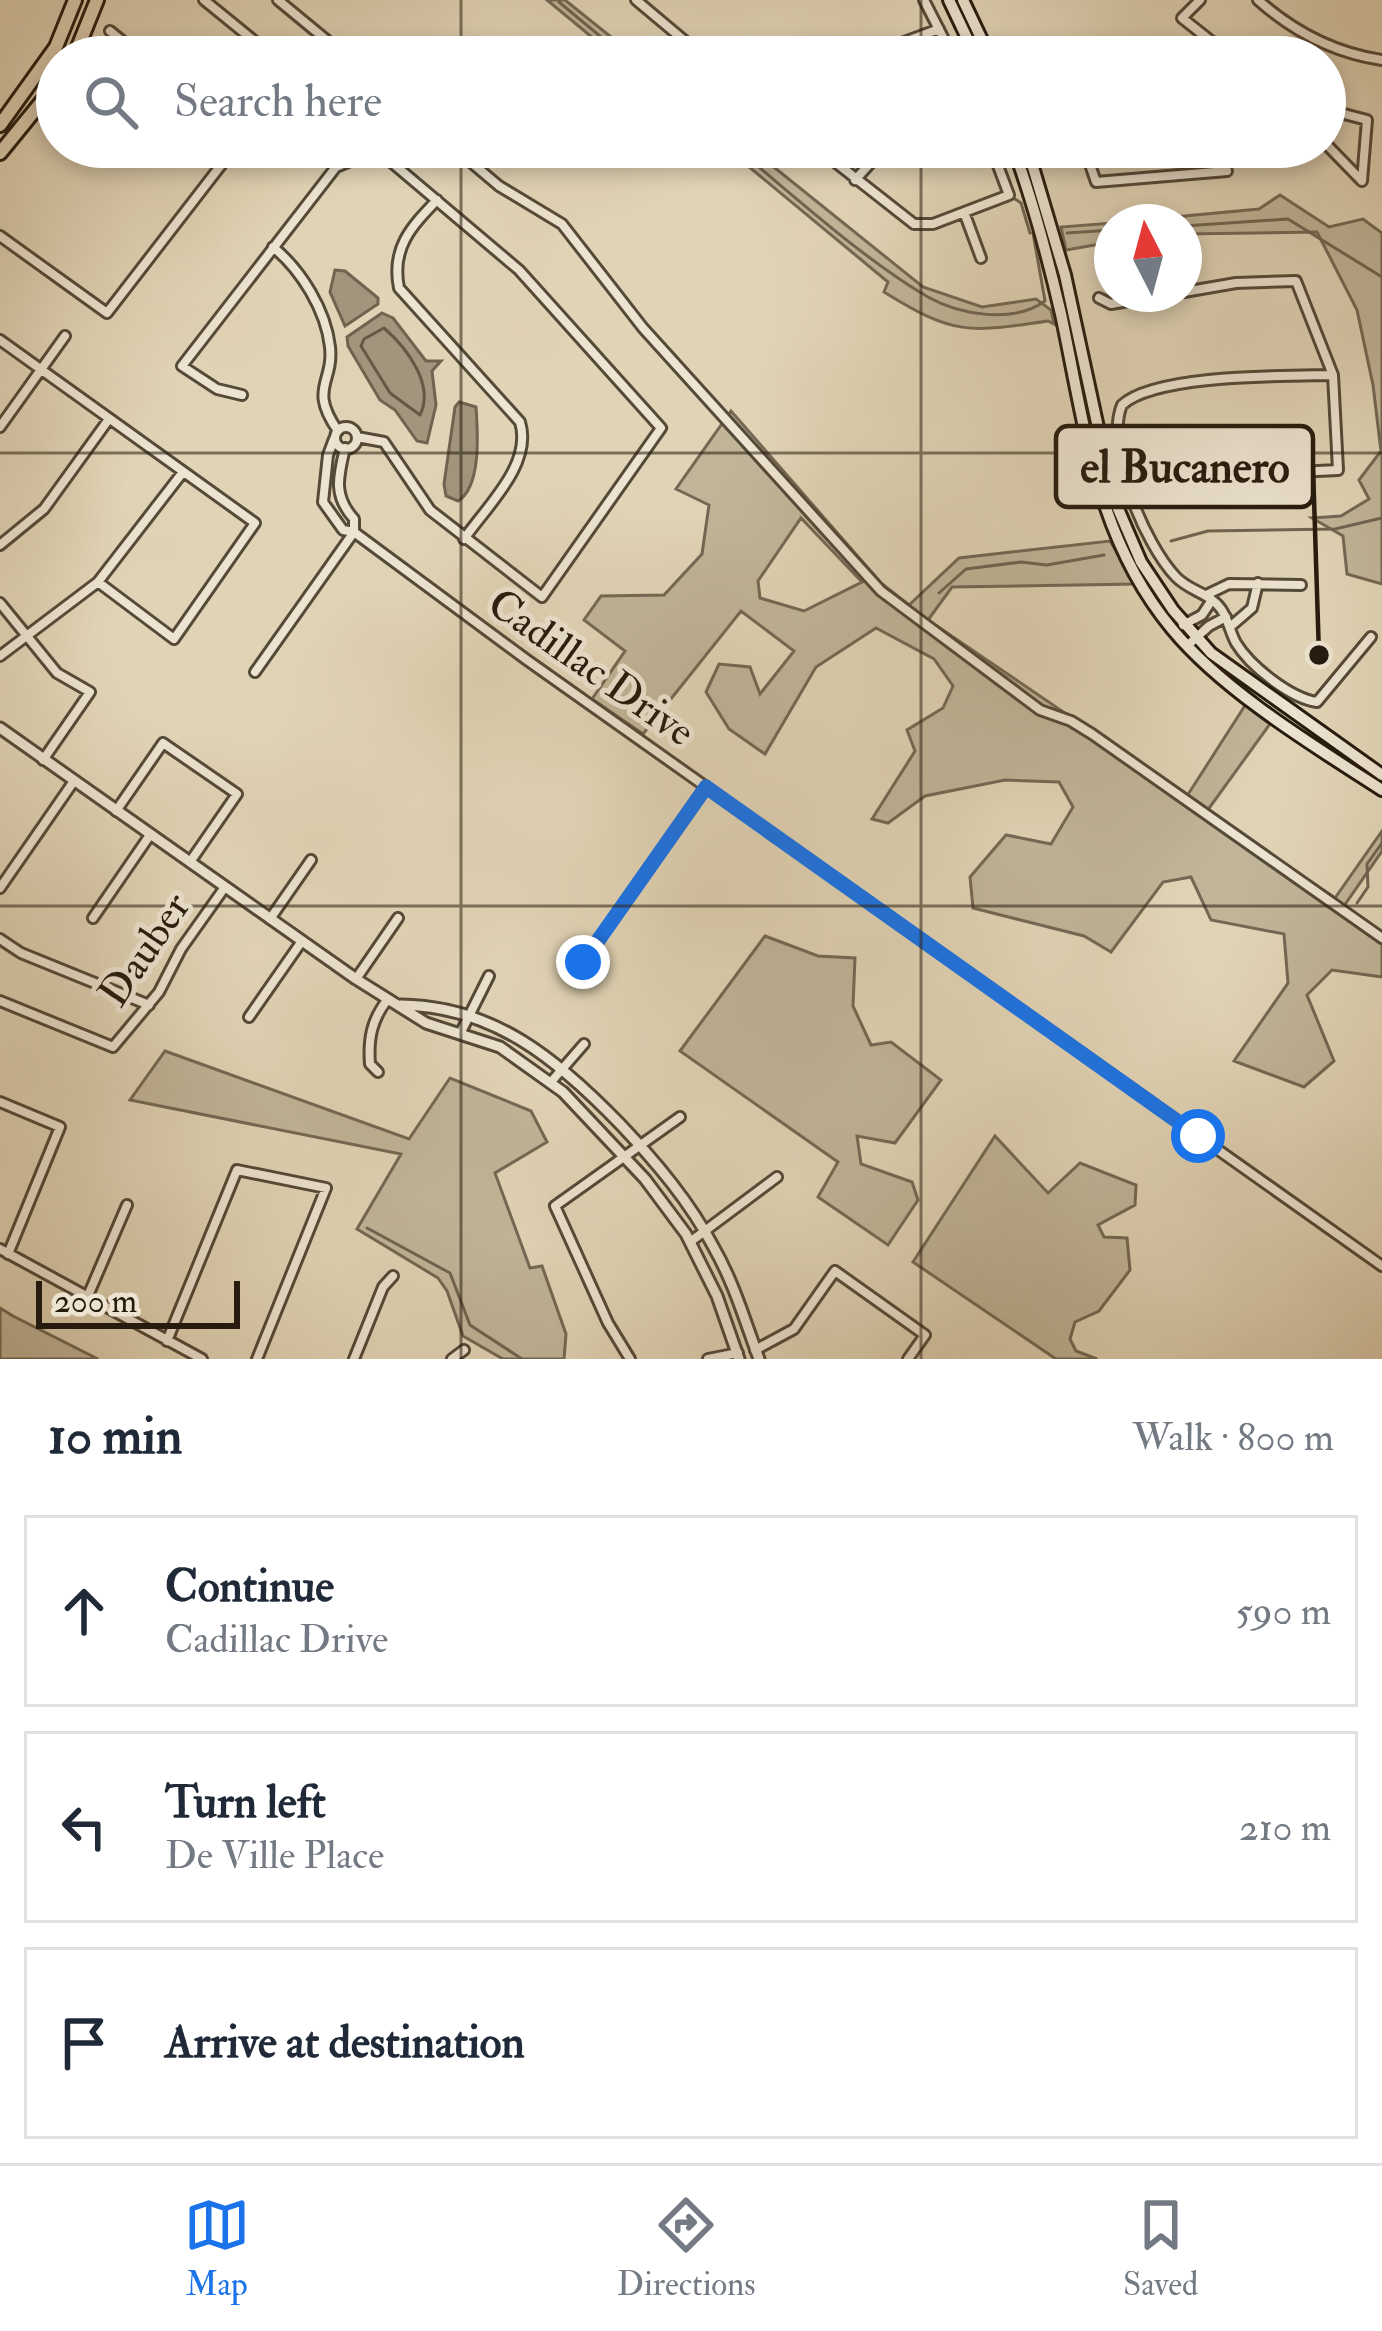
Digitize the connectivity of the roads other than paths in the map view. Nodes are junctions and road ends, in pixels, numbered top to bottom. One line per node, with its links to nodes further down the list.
1 (75, 0): 13 (main road)
2 (97, 0): 14 (main road)
3 (205, 0): 16 (street)
4 (278, 0): 17 (street)
5 (635, 0): 18 (street)
6 (924, 0): 11 (street)
7 (949, 0): 21 (main road)
8 (963, 0): 22 (main road)
9 (1200, 0): 23 (street)
10 (1258, 0): 24 (street)
11 (939, 29): 19 (street); 20 (street)
12 (110, 31): 15 (street)
13 (60, 36)
14 (82, 36)
15 (116, 36)
16 (249, 36)
17 (322, 36)
18 (679, 36)
19 (920, 36)
20 (942, 36)
21 (966, 36)
22 (980, 36)
23 (1205, 36)
24 (1309, 36)
25 (1346, 52): 26 (street)
26 (1382, 60)
27 (36, 74): 30 (main road)
28 (36, 109): 31 (main road)
29 (1346, 114): 32 (street)
30 (0, 124)
31 (0, 153)
32 (1346, 164)
33 (219, 168): 47 (street)
34 (335, 168): 48 (street)
35 (398, 168): 45 (street)
36 (478, 168): 101 (street)
37 (842, 168): 44 (street)
38 (866, 168): 44 (street)
39 (999, 168): 46 (street)
40 (1020, 168): 50 (main road)
41 (1032, 168): 50 (main road)
42 (1091, 168): 43 (street)
43 (1226, 171)
44 (856, 179): 46 (street)
45 (437, 200): 69 (street); 69 (street)
46 (964, 212): 49 (street)
47 (0, 236)
48 (274, 247): 56 (street); 59 (street)
49 (981, 258)
50 (1058, 276): 79 (main road)
51 (1202, 289): 55 (street)
52 (65, 336): 54 (street)
53 (0, 340): 54 (street)
54 (41, 370): 57 (street); 58 (street)
55 (1333, 375): 65 (street); 65 (street)
56 (242, 394)
57 (109, 419): 62 (street); 70 (street)
58 (0, 427)
59 (336, 435): 60 (street); 61 (street); 63 (street)
60 (357, 437): 61 (street); 69 (street)
61 (345, 448): 64 (street)
62 (183, 472): 71 (street); 71 (street)
63 (325, 474): 64 (street); 67 (street)
64 (338, 476): 66 (street)
65 (1130, 489): 74 (street)
66 (342, 505): 67 (street); 68 (street)
67 (329, 514): 68 (street, Cadillac Drive)
68 (354, 532): 84 (street); 90 (street, Cadillac Drive)
69 (464, 539)
70 (0, 545)
71 (98, 582): 81 (street)
72 (1258, 583): 73 (street); 74 (street); 77 (street)
73 (1300, 584)
74 (1209, 597): 76 (street); 77 (street)
75 (0, 603): 81 (street)
76 (1202, 615): 78 (street); 79 (street)
77 (1228, 622): 78 (street); 80 (street)
78 (1209, 626): 82 (street)
79 (1179, 628): 82 (main road)
80 (1371, 637)
81 (26, 638): 83 (street); 87 (street)
82 (1192, 642): 86 (main road)
83 (0, 656)
84 (255, 672)
85 (0, 728): 87 (street)
86 (1339, 754): 88 (main road); 91 (main road)
87 (43, 760): 89 (street)
88 (1382, 776)
89 (74, 781): 92 (street); 97 (street)
90 (706, 787): 104 (street); 127 (street, Cadillac Drive)
91 (1382, 790)
92 (116, 811): 93 (street); 95 (street)
93 (150, 835): 95 (street); 98 (street)
94 (311, 860): 99 (street)
95 (190, 862): 96 (street)
96 (225, 886): 99 (street); 109 (street, Dauber)
97 (0, 888)
98 (93, 918)
99 (270, 919): 103 (street)
100 (398, 919): 106 (street)
101 (1382, 938)
102 (0, 939): 109 (street)
103 (302, 941): 106 (street); 112 (street)
104 (583, 962)
105 (489, 976): 111 (street)
106 (356, 979): 107 (street)
107 (388, 999): 110 (street); 116 (street)
108 (0, 1000): 109 (street, Dauber)
109 (149, 1005)
110 (401, 1005): 111 (street); 113 (street)
111 (467, 1015): 113 (street); 115 (street)
112 (249, 1017)
113 (461, 1032): 117 (street)
114 (584, 1044): 115 (street)
115 (561, 1066): 117 (street); 120 (street)
116 (378, 1072)
117 (550, 1082): 121 (street)
118 (0, 1102): 126 (street)
119 (680, 1117): 120 (street)
120 (641, 1148): 121 (street); 124 (street)
121 (626, 1157): 125 (street); 138 (street)
122 (777, 1178): 124 (street)
123 (127, 1205): 129 (street)
124 (704, 1231): 125 (street); 132 (street)
125 (690, 1242): 133 (street)
126 (4, 1252): 129 (street)
127 (1382, 1266)
128 (393, 1276): 136 (street)
129 (88, 1298): 130 (street)
130 (166, 1341): 134 (street); 135 (street)
131 (464, 1350): 137 (street)
132 (757, 1354): 140 (street)
133 (739, 1356): 139 (street)
134 (202, 1359)
135 (256, 1359)
136 (353, 1359)
137 (452, 1359)
138 (630, 1359)
139 (709, 1359)
140 (908, 1359)

